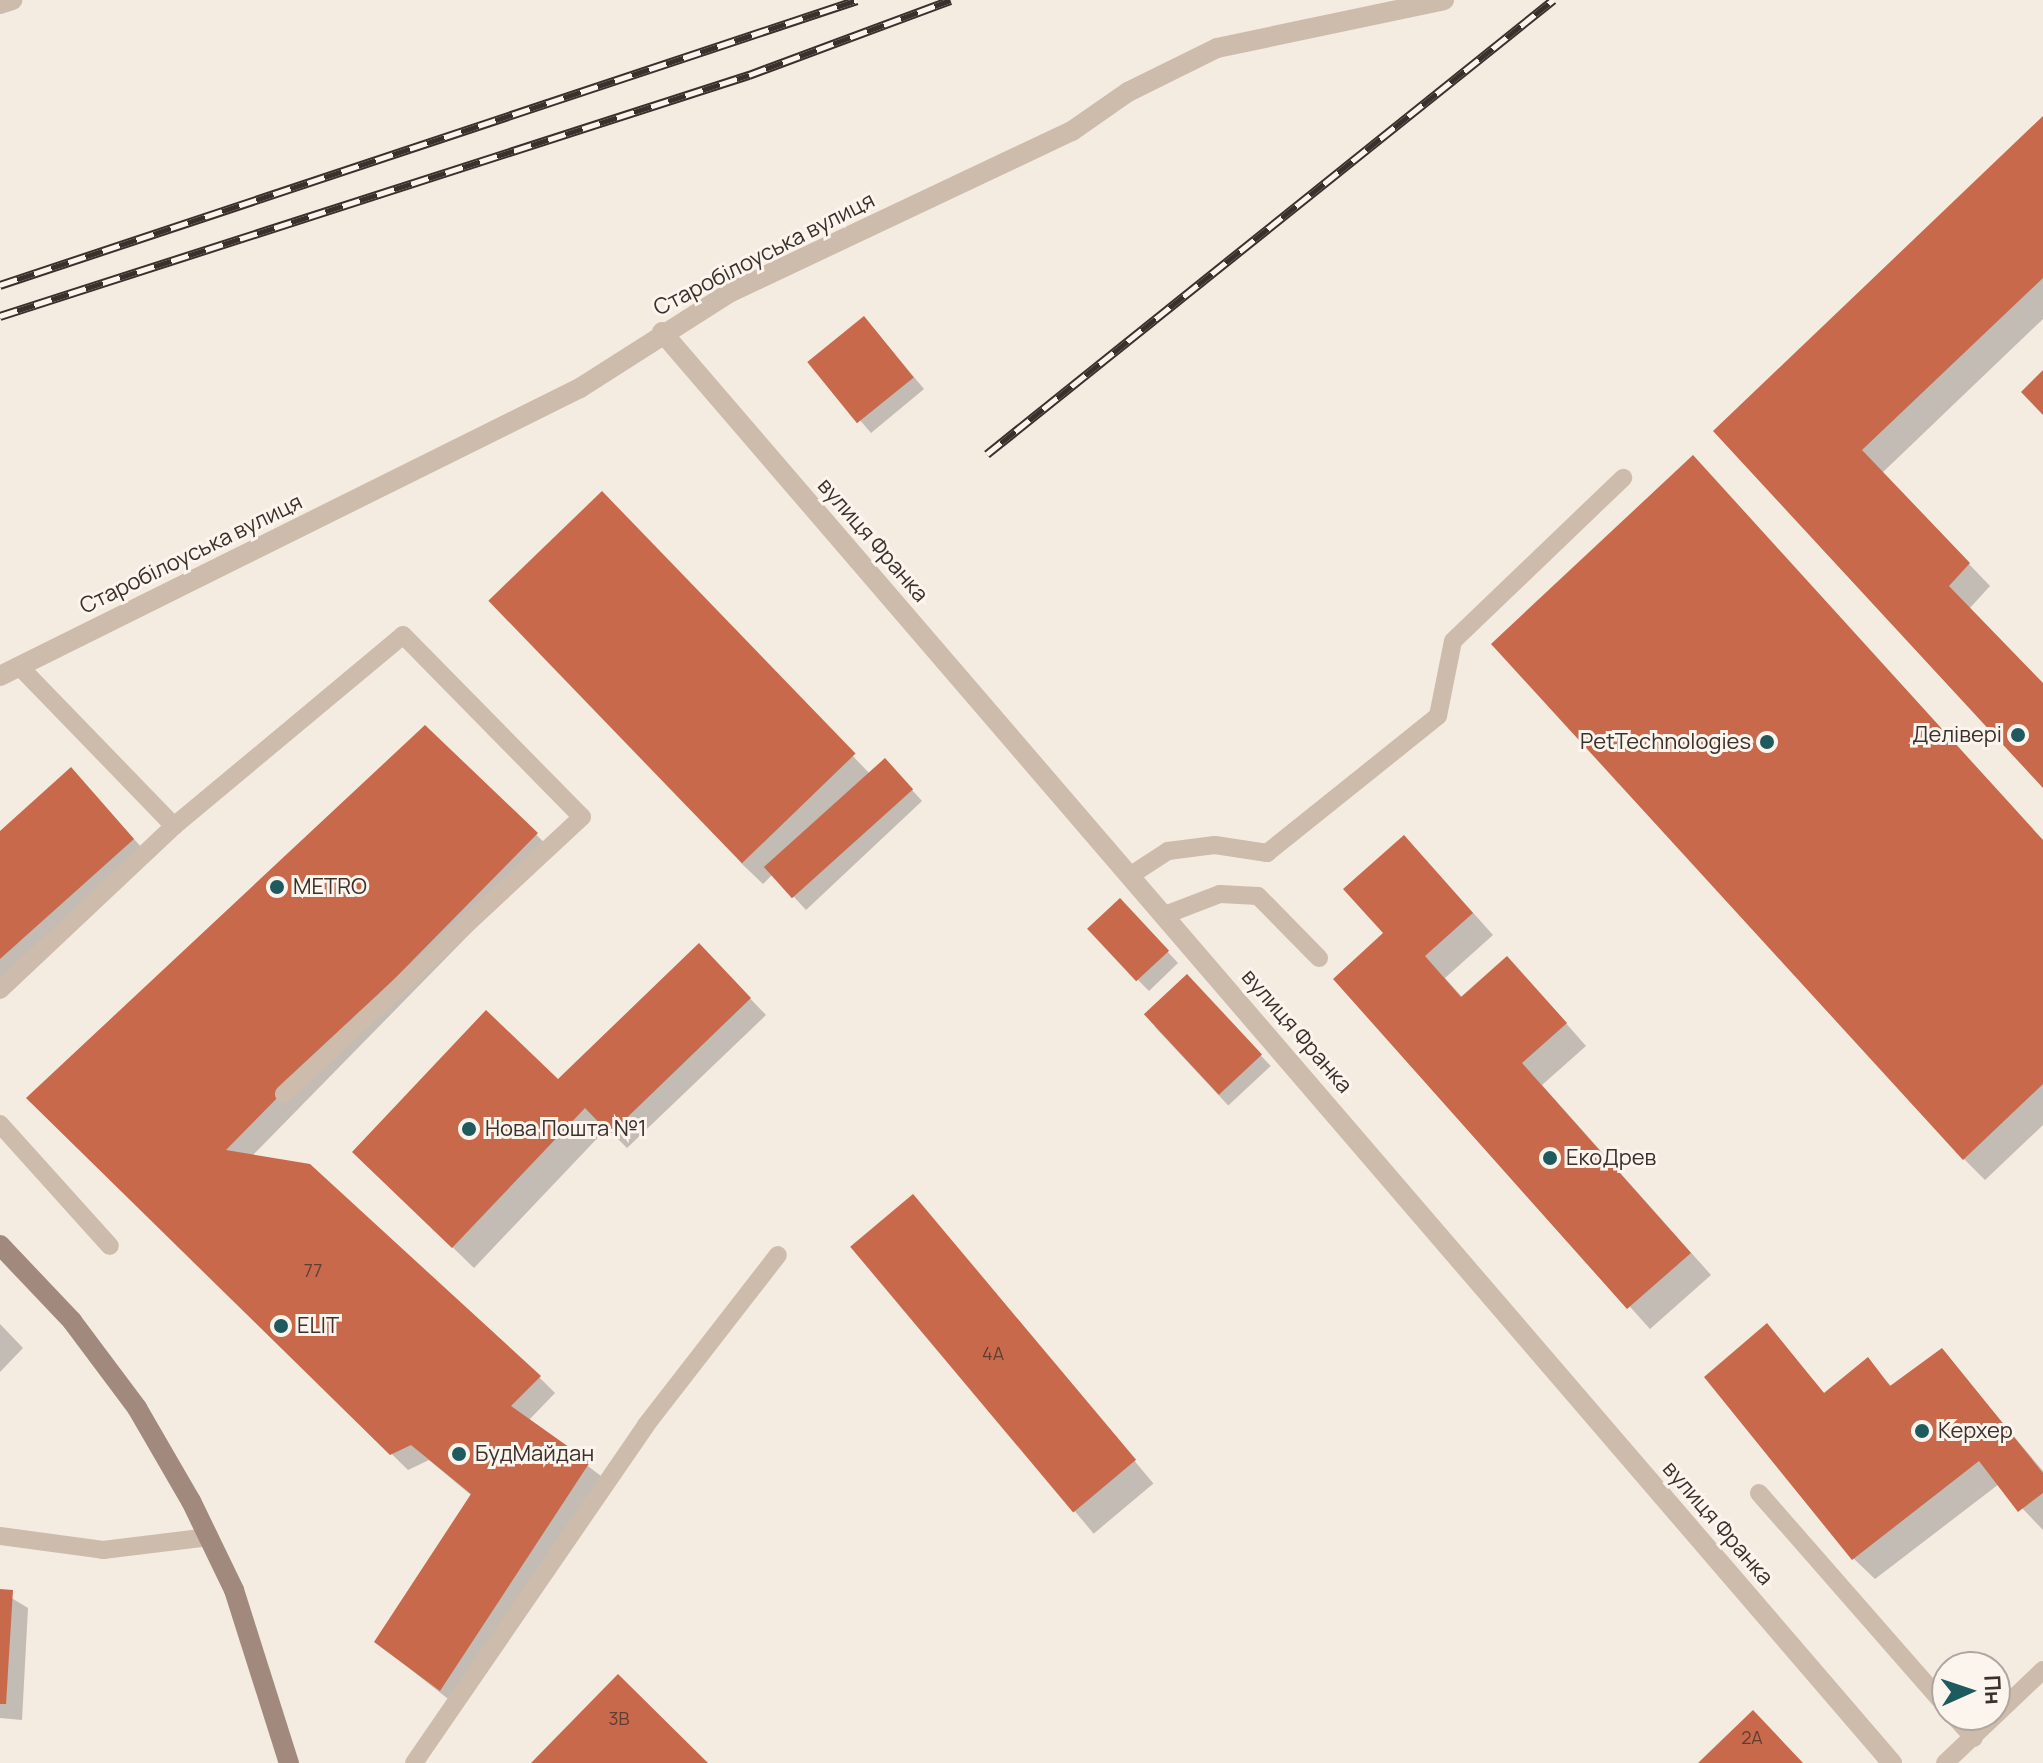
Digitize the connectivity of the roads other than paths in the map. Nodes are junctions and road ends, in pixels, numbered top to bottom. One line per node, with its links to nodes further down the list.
1 (12, 0): 3 (street)
2 (1444, 0): 4 (street, Старобілоуська вулиця)
3 (0, 4)
4 (662, 332): 6 (street, Старобілоуська вулиця); 8 (street, вулиця Франка)
5 (1623, 478): 8 (lane)
6 (9, 671): 7 (lane)
7 (174, 826): 11 (lane); 12 (lane)
8 (1131, 875): 9 (street, вулиця Франка)
9 (1165, 915): 10 (lane); 26 (street, вулиця Франка)
10 (1319, 958)
11 (0, 990)
12 (284, 1094)
13 (0, 1124): 15 (lane)
14 (0, 1245): 19 (main road)
15 (110, 1246)
16 (778, 1255): 25 (lane)
17 (1759, 1493): 21 (lane)
18 (0, 1536): 19 (lane)
19 (209, 1537): 24 (main road)
20 (2043, 1670): 23 (lane)
21 (1931, 1690)
22 (1968, 1731): 23 (lane)
23 (1974, 1738): 27 (lane)
24 (289, 1763)
25 (414, 1763)
26 (1892, 1763)
27 (1945, 1763)

